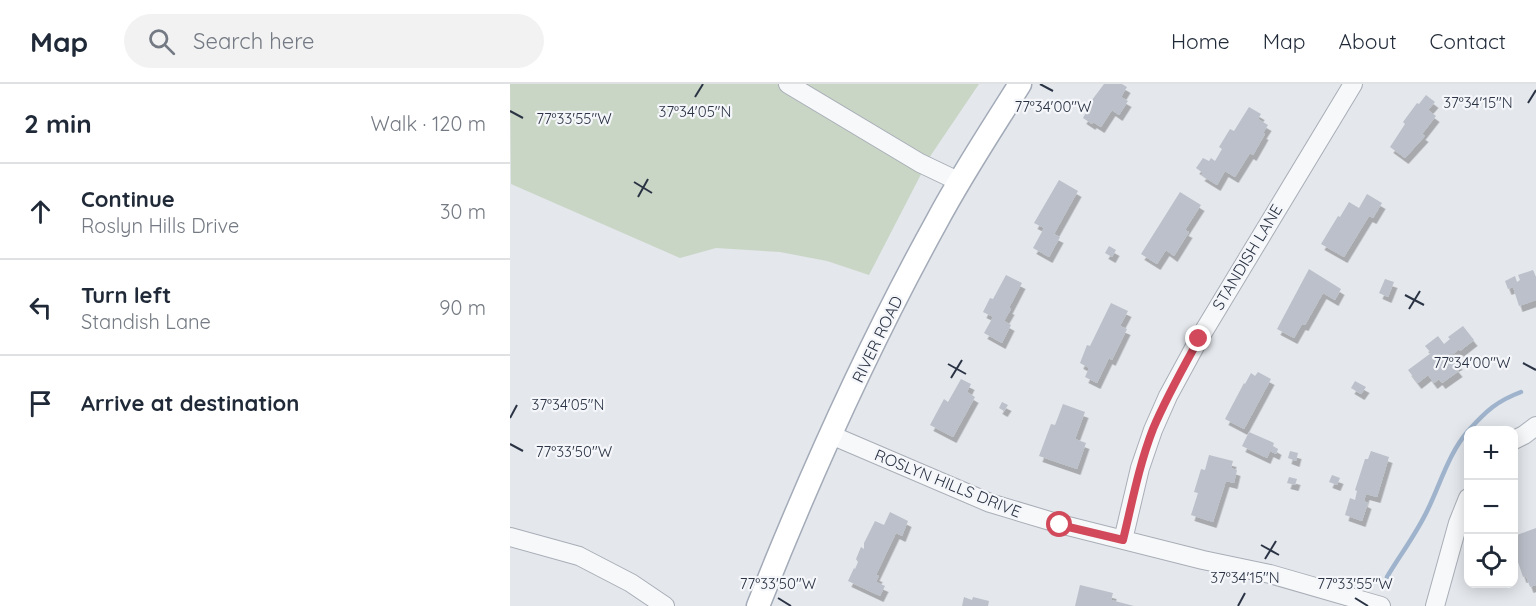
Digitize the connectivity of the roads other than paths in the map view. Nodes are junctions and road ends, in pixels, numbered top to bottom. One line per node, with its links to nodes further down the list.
1 (788, 84): 4 (street)
2 (1020, 84): 4 (main road, RIVER ROAD)
3 (1353, 84): 10 (street, STANDISH LANE)
4 (960, 182): 6 (main road, RIVER ROAD)
5 (1536, 426): 7 (street)
6 (831, 435): 10 (street, ROSLYN HILLS DRIVE); 12 (main road, RIVER ROAD)
7 (1518, 438)
8 (1464, 508): 14 (street)
9 (510, 537): 11 (street)
10 (1123, 540): 13 (street, ROSLYN HILLS DRIVE)
11 (665, 606)
12 (758, 606)
13 (1381, 606)
14 (1435, 606)

